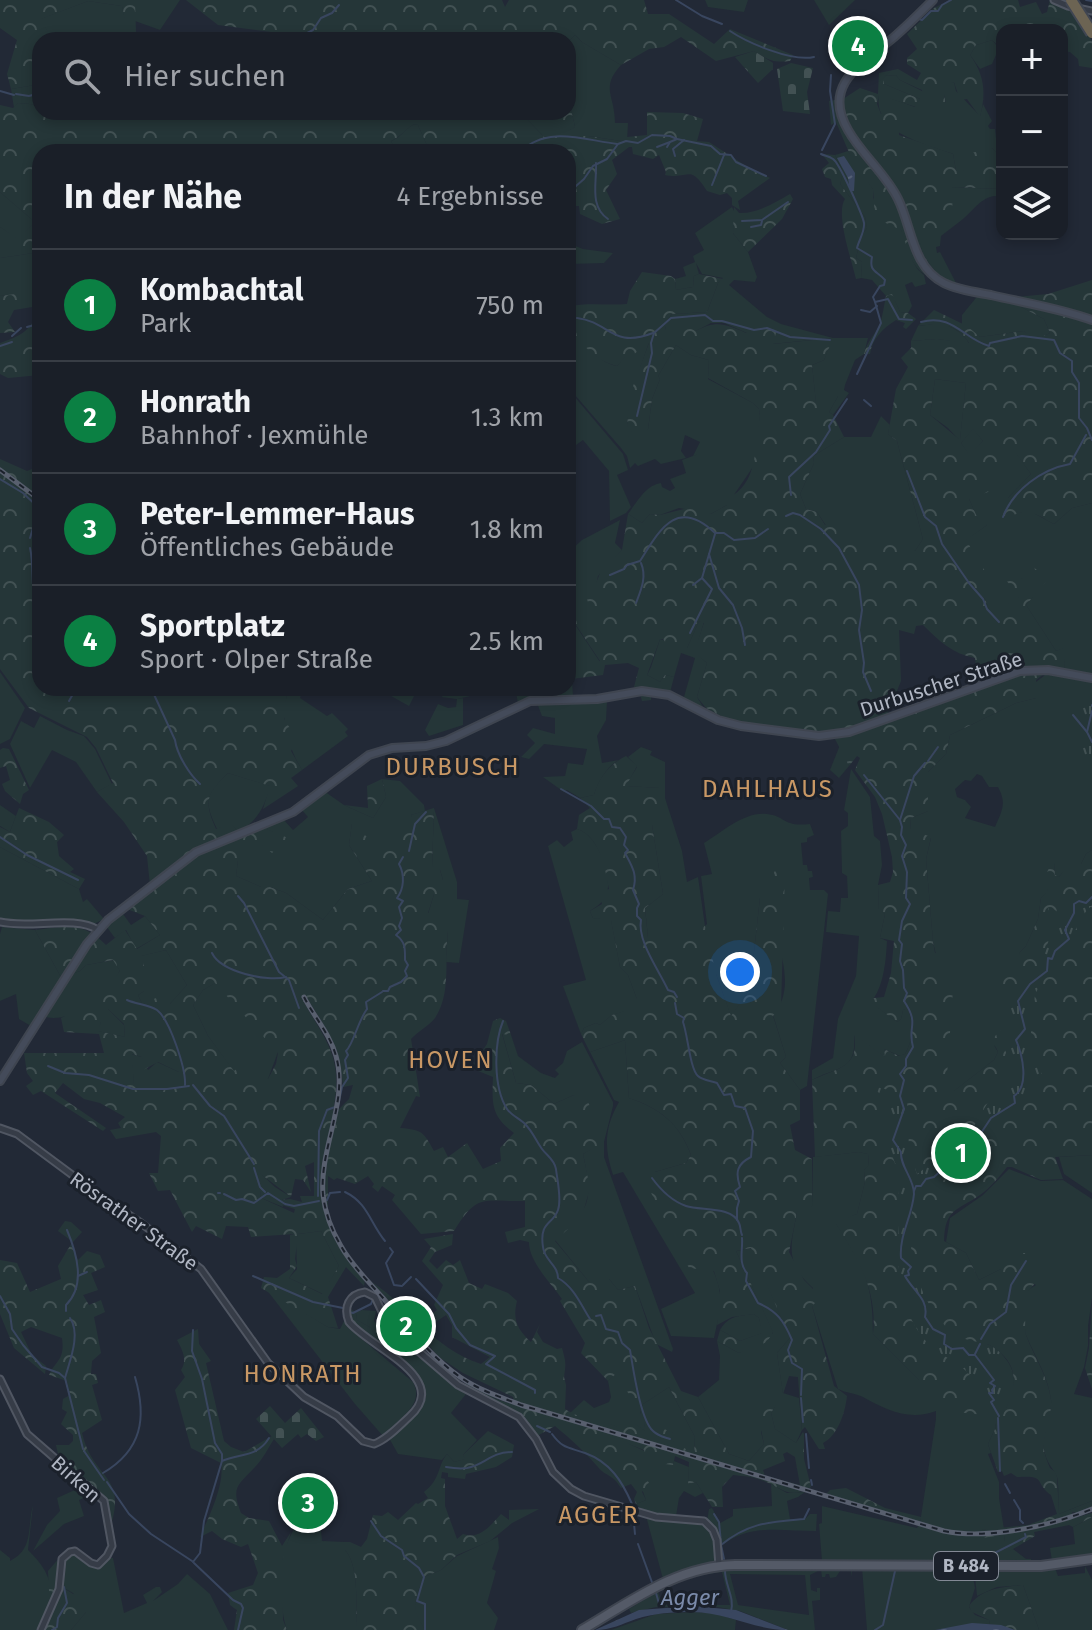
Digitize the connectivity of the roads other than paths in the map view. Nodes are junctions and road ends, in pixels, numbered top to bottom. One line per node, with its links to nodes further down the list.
1 (933, 0): 7 (main road)
2 (1054, 0): 4 (street)
3 (1074, 0): 5 (highway, bridge); 6 (highway, bridge)
4 (1092, 11)
5 (1092, 25)
6 (1092, 33)
7 (1092, 320)
8 (1092, 678): 9 (main road, Durbuscher Straße)
9 (108, 920): 11 (street); 12 (main road, Durbuscher Straße)
10 (0, 922): 11 (street)
11 (84, 924): 12 (street)
12 (98, 930): 13 (main road, Durbuscher Straße)
13 (0, 1081)
14 (0, 1128): 16 (street, Rösrather Straße)
15 (0, 1379): 20 (street, Birken)
16 (719, 1555): 18 (street); 19 (street)
17 (1092, 1559): 18 (main road, B 484)
18 (735, 1565): 19 (main road, B 484)
19 (719, 1566): 21 (main road, B 484)
20 (41, 1630)
21 (582, 1630)

